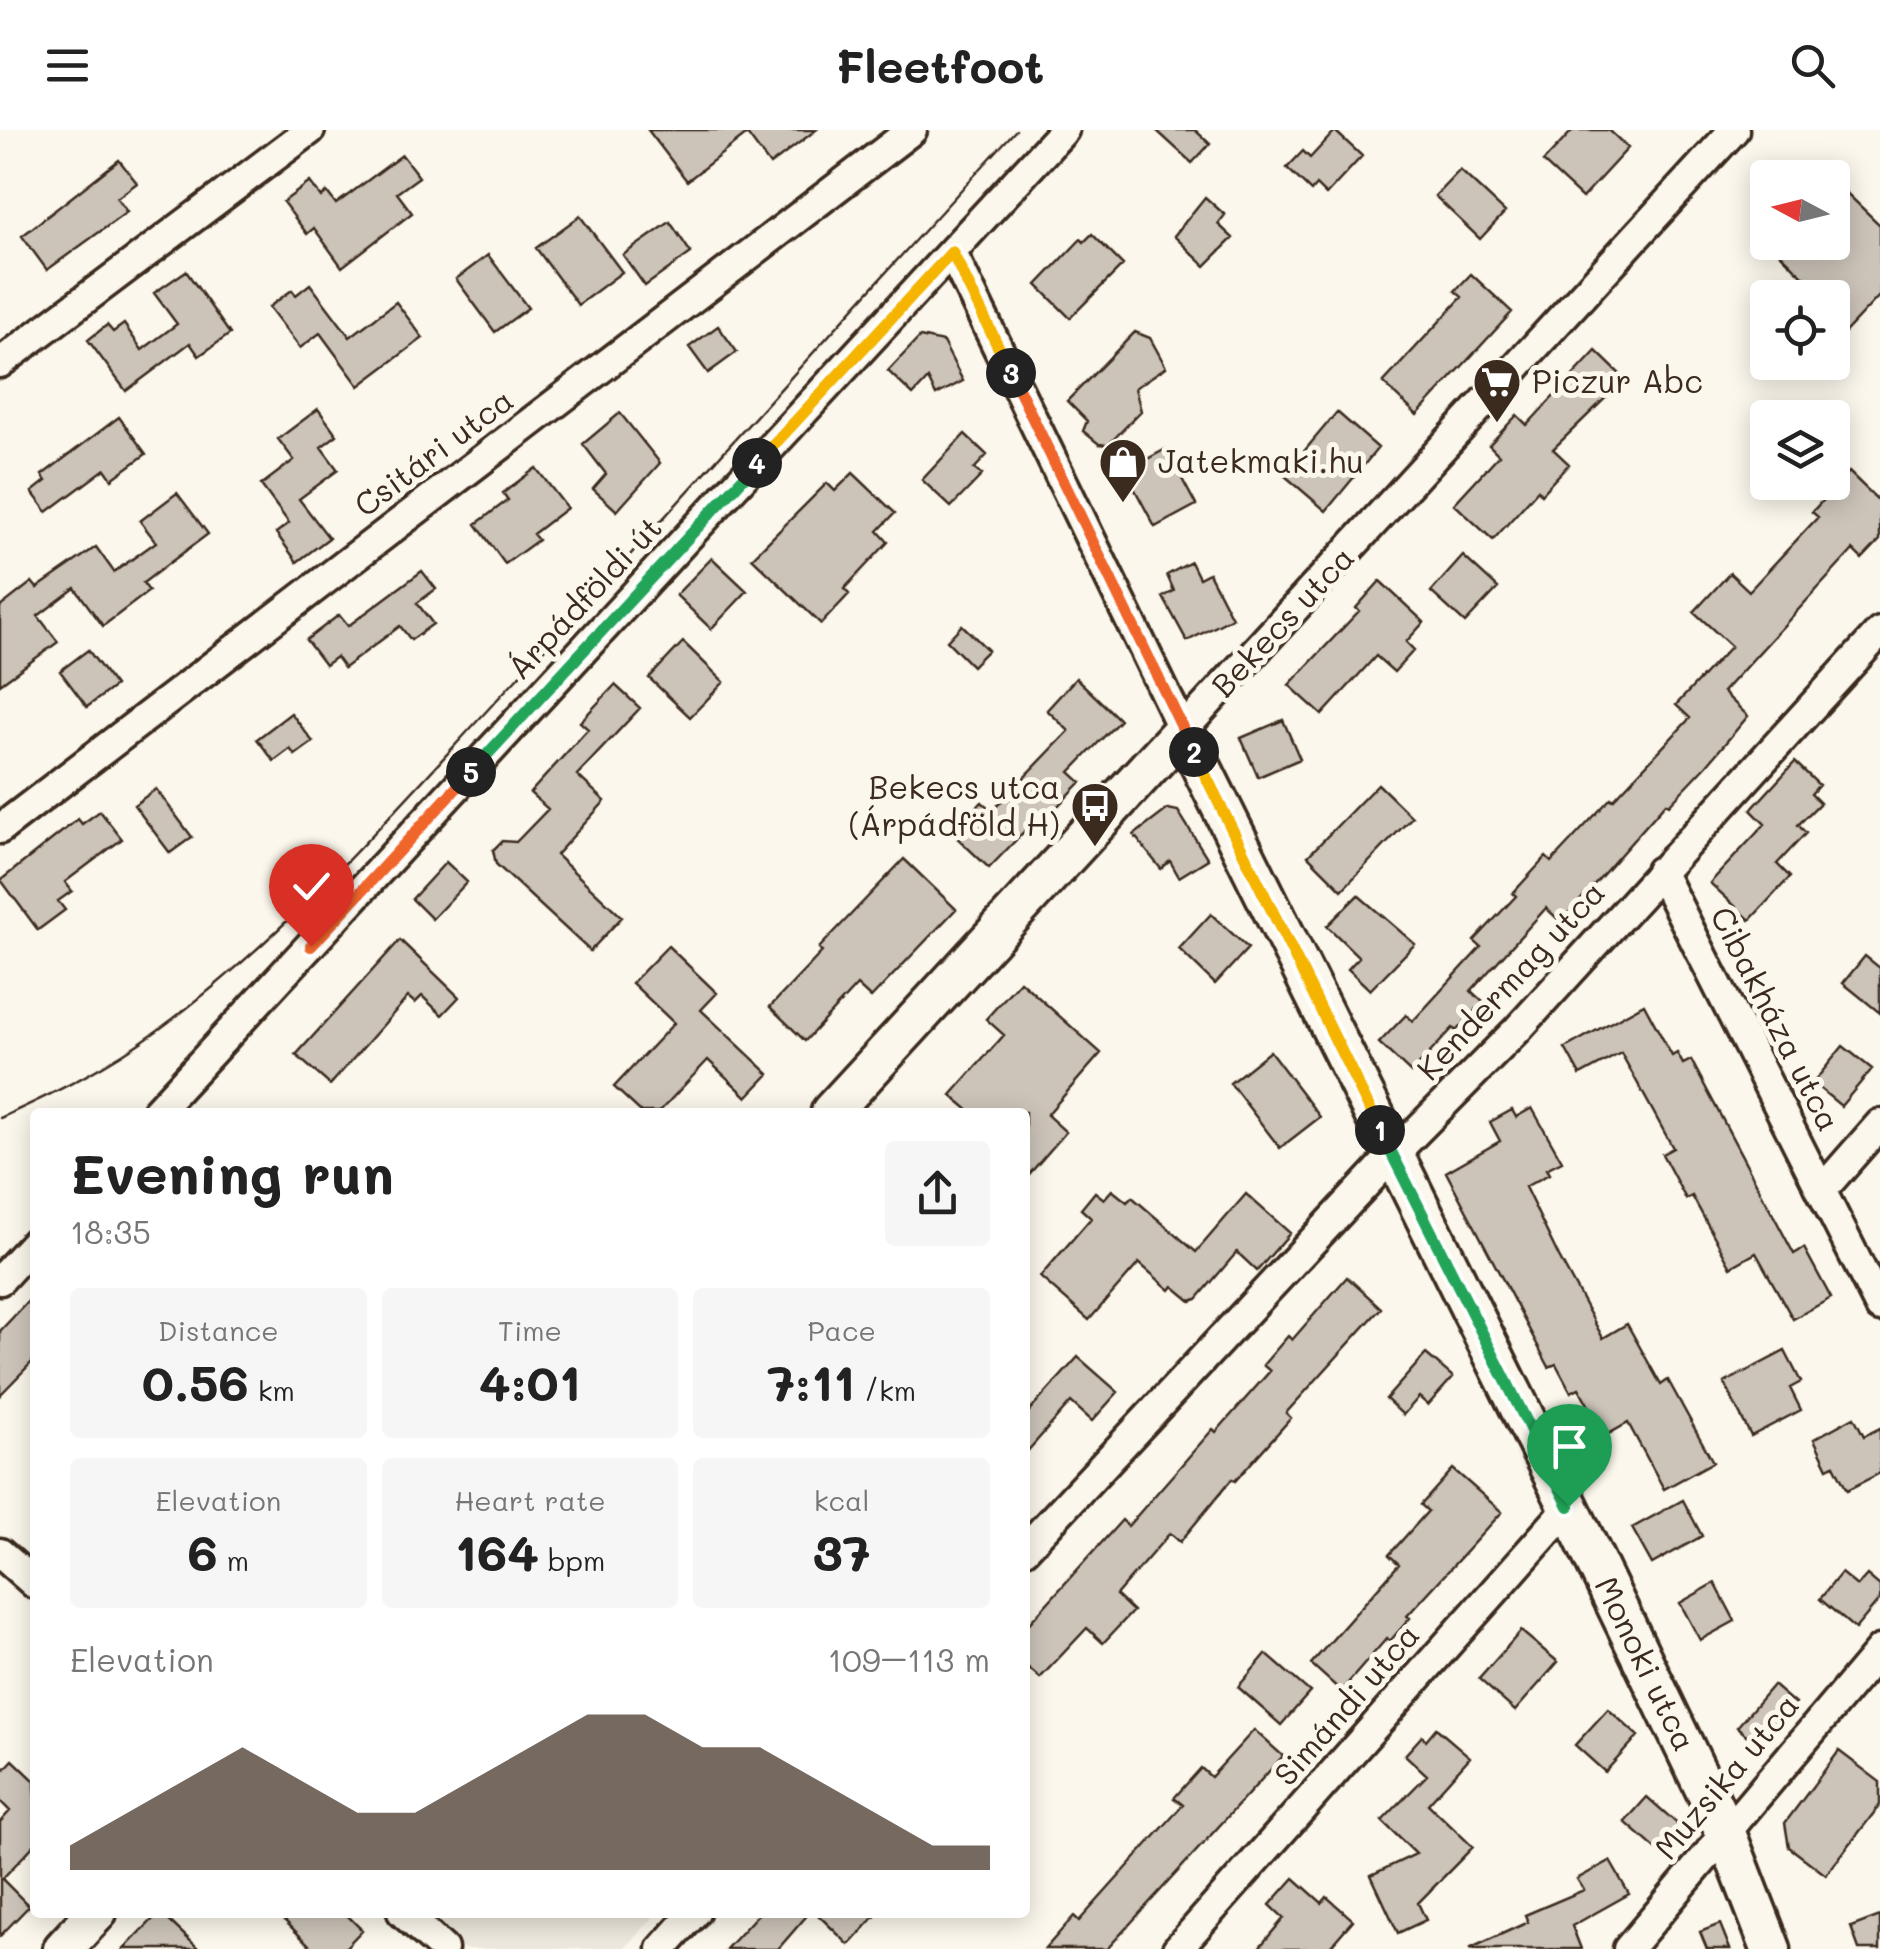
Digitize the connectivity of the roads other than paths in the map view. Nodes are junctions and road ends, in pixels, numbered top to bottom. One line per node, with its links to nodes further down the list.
1 (310, 130): 6 (street)
2 (1064, 130): 5 (street, Árpádföldi út)
3 (1734, 130): 8 (street, Bekecs utca)
4 (911, 131): 9 (street, Csitári utca)
5 (952, 252): 8 (street, Monoki utca); 11 (street, Árpádföldi út)
6 (0, 364)
7 (1880, 632): 10 (street, Kendermag utca)
8 (1183, 730): 12 (street, Bekecs utca); 14 (street, Monoki utca)
9 (0, 829)
10 (1660, 871): 14 (street, Kendermag utca); 15 (street, Cibakháza utca)
11 (160, 1108)
12 (835, 1108)
13 (1880, 1124): 15 (street)
14 (1393, 1155): 19 (street, Monoki utca); 20 (street, Kendermag utca)
15 (1823, 1188): 18 (street, Cibakháza utca)
16 (30, 1247): 17 (street)
17 (0, 1280)
18 (1880, 1307)
19 (1569, 1506): 24 (street, Monoki utca); 31 (street, Simándi utca)
20 (1030, 1544)
21 (0, 1552): 22 (street)
22 (30, 1579)
23 (1880, 1650): 24 (street, Muzsika utca)
24 (1726, 1833): 32 (street, Muzsika utca); 33 (street, Monoki utca)
25 (91, 1918): 28 (street)
26 (409, 1918): 29 (street)
27 (690, 1918): 30 (street)
28 (63, 1949)
29 (443, 1949)
30 (662, 1949)
31 (1178, 1949)
32 (1628, 1949)
33 (1772, 1949)

